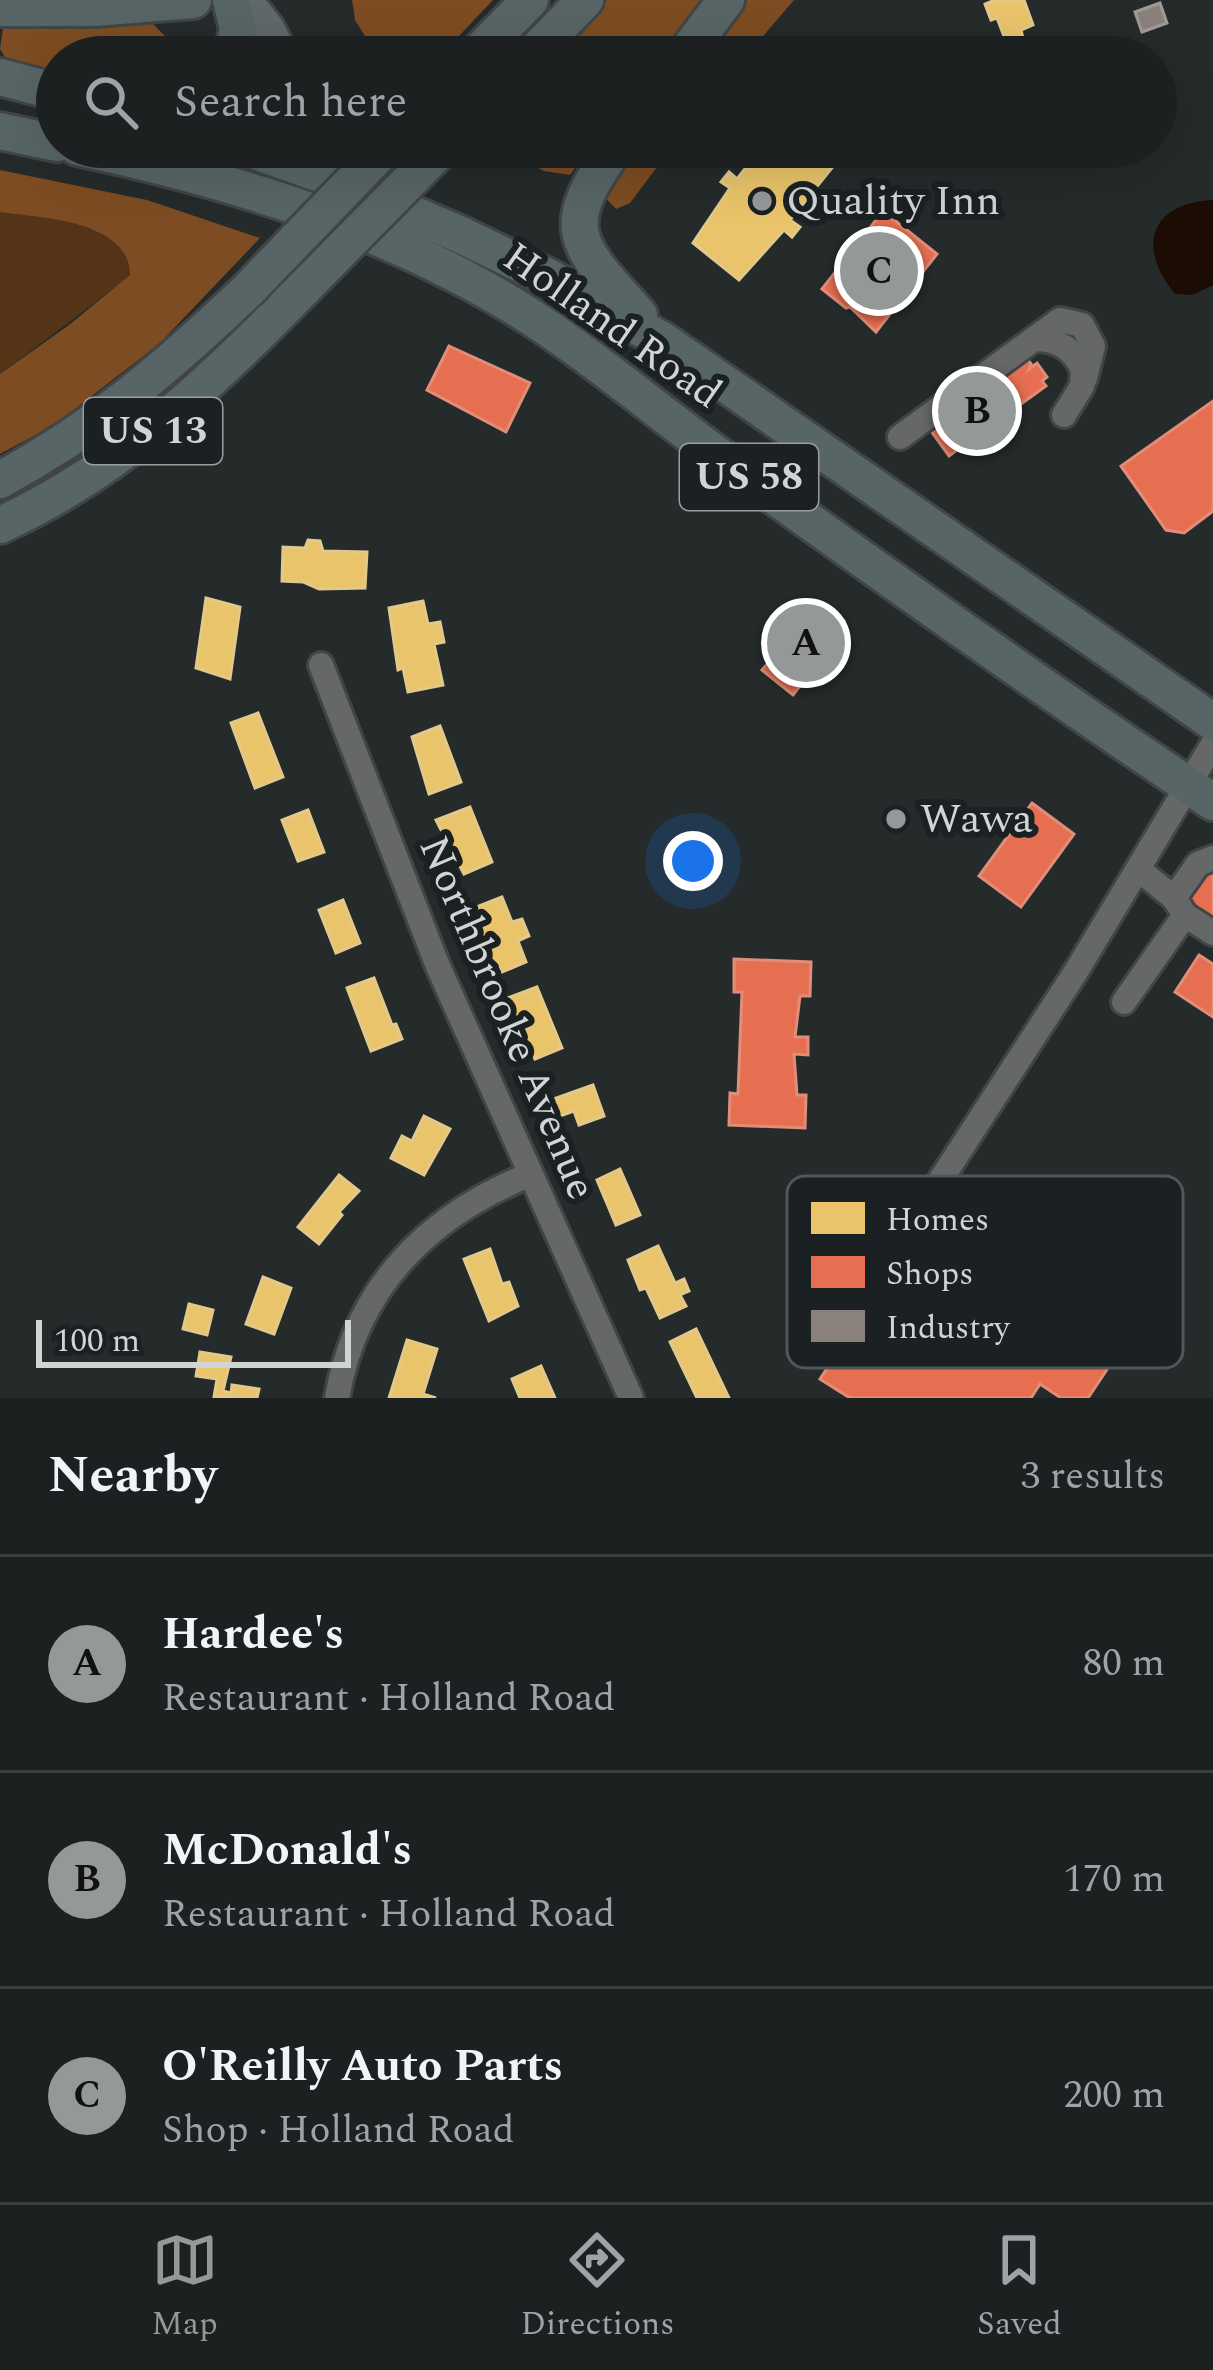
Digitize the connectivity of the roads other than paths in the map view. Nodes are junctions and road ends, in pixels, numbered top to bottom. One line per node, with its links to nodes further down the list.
1 (193, 0): 7 (highway)
2 (231, 0): 8 (highway)
3 (247, 0): 9 (main road)
4 (530, 0): 10 (highway)
5 (585, 0): 11 (highway)
6 (726, 0): 12 (highway)
7 (0, 8)
8 (237, 36)
9 (273, 36)
10 (495, 36)
11 (550, 36)
12 (699, 36)
13 (0, 77): 14 (highway)
14 (36, 86)
15 (0, 131): 16 (highway)
16 (36, 139)
17 (159, 168): 23 (highway, US 58)
18 (275, 168): 23 (main road)
19 (316, 168): 24 (highway, Holland Road / US 58)
20 (366, 168): 27 (highway, bridge)
21 (421, 168): 28 (highway, US 13, bridge)
22 (601, 168): 24 (highway)
23 (262, 194): 32 (highway, Holland Road / US 58)
24 (662, 340): 30 (highway, Holland Road / US 58)
25 (1064, 415): 26 (street)
26 (900, 437)
27 (0, 480)
28 (0, 525)
29 (321, 665): 37 (street, Northbrooke Avenue)
30 (1213, 722)
31 (1213, 744): 32 (street)
32 (1201, 794): 34 (street)
33 (1213, 858): 35 (street)
34 (1138, 869): 35 (street); 38 (street)
35 (1196, 917): 36 (street)
36 (1124, 1002)
37 (530, 1175): 39 (street); 40 (street, Northbrooke Avenue)
38 (943, 1176)
39 (337, 1398)
40 (631, 1398)

